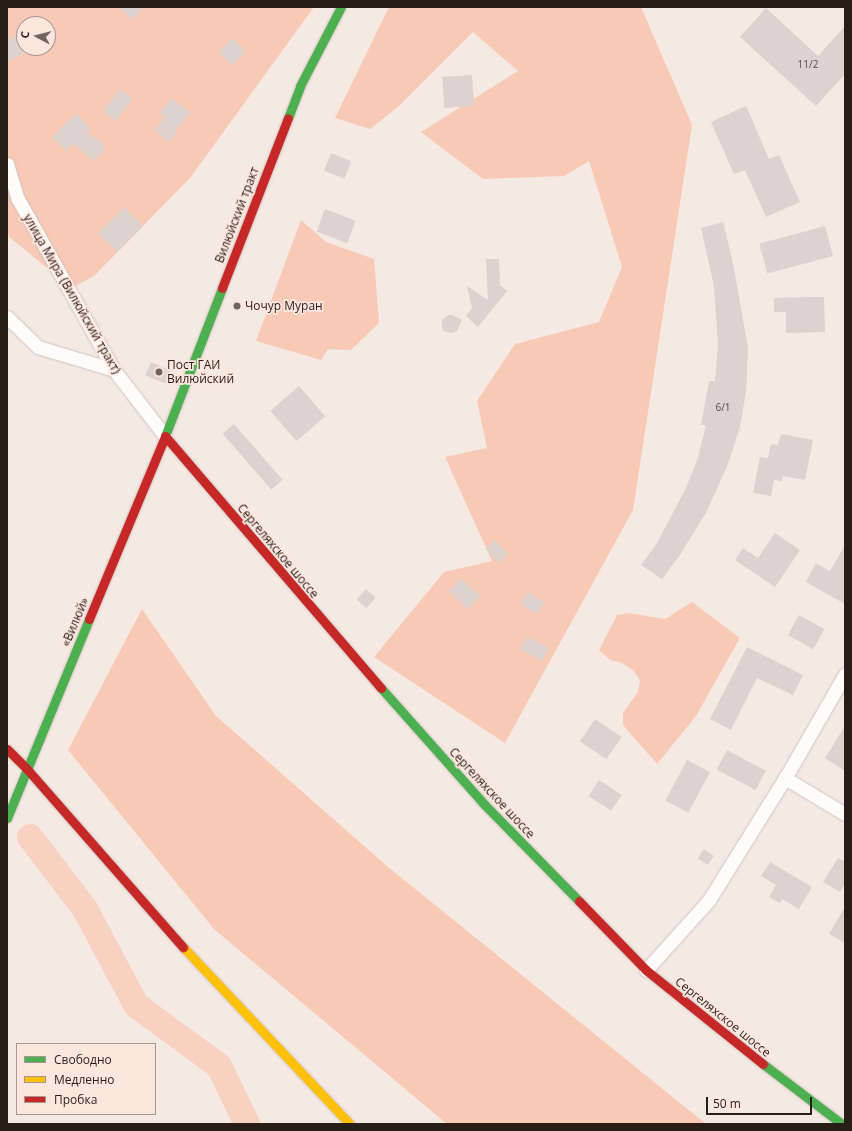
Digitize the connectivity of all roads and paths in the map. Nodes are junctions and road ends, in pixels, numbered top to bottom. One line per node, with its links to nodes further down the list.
1 (341, 7): 5 (main road, Вилюйский тракт)
2 (7, 164): 4 (street, улица Мира (Вилюйский тракт))
3 (7, 317): 4 (street)
4 (114, 370): 5 (street, улица Мира (Вилюйский тракт))
5 (165, 436): 8 (main road, «Вилюй»); 12 (main road, Сергеляхское шоссе)
6 (845, 674): 9 (street)
7 (7, 749): 8 (main road)
8 (27, 769): 11 (main road, «Вилюй»); 13 (main road)
9 (785, 778): 10 (street); 12 (street)
10 (845, 814)
11 (7, 818)
12 (646, 970): 14 (main road, Сергеляхское шоссе)
13 (350, 1124)
14 (842, 1124)

